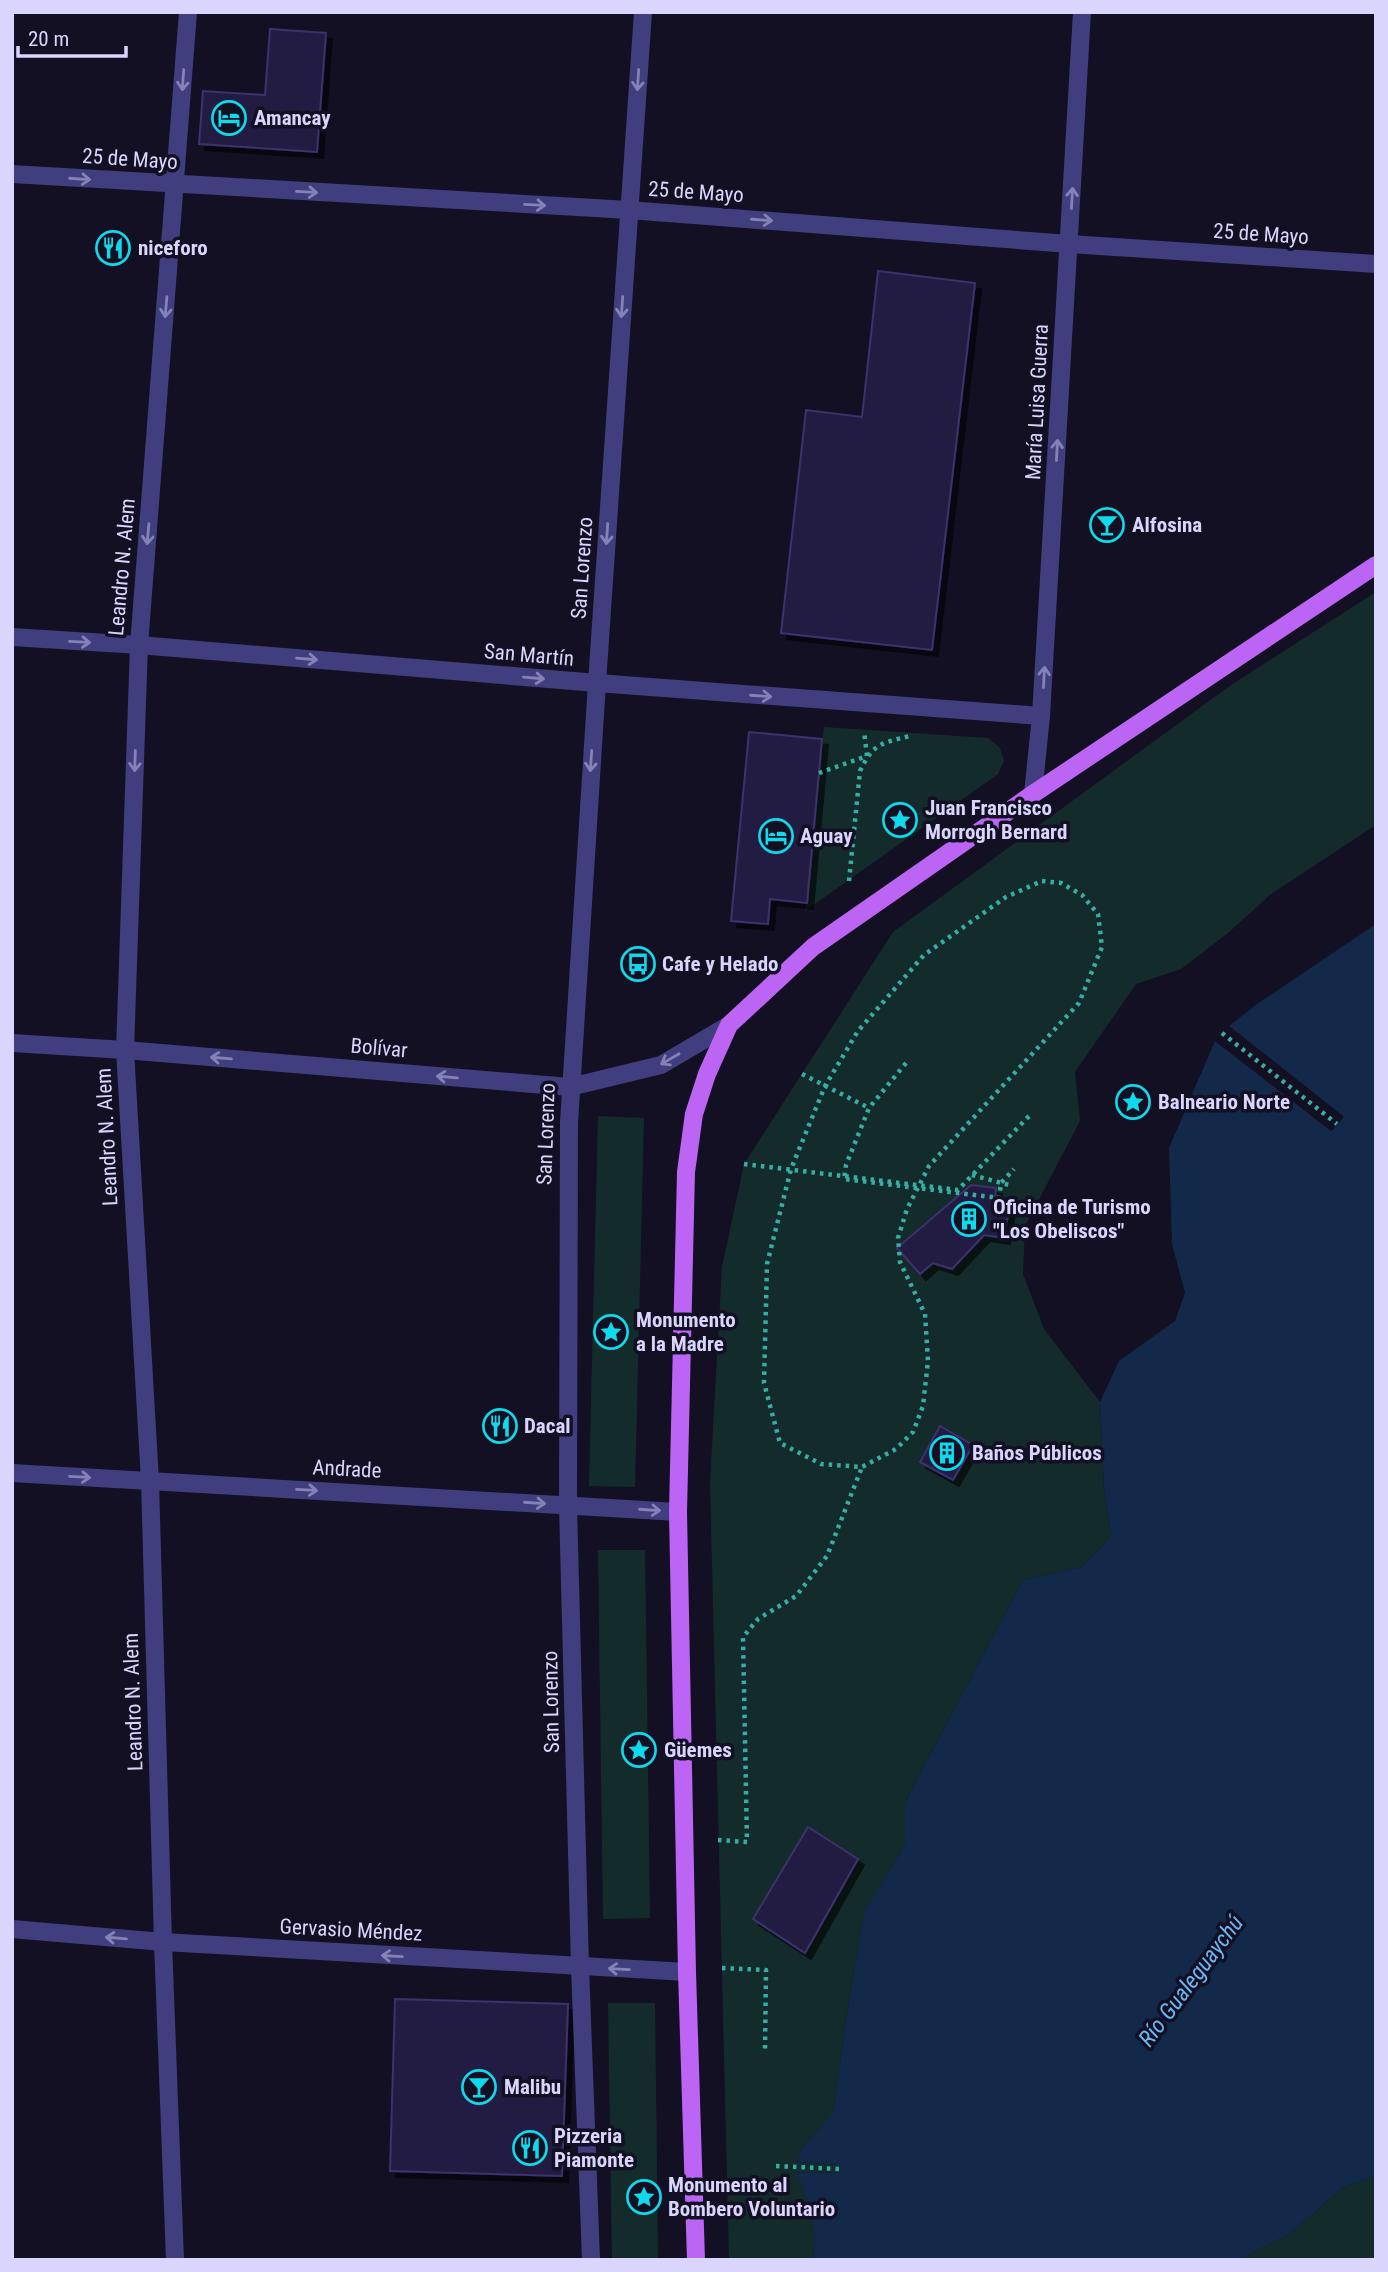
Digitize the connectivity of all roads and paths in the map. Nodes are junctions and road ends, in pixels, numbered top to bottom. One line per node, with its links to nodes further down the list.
1 (188, 12): 5 (street, Leandro N. Alem, one-way to 5)
2 (643, 12): 6 (street, San Lorenzo, one-way to 6)
3 (1082, 12): 7 (street, María Luisa Guerra, one-way to 3)
4 (12, 174): 5 (street, 25 de Mayo, one-way to 5)
5 (176, 185): 6 (street, 25 de Mayo, one-way to 6); 11 (street, Leandro N. Alem, one-way to 11)
6 (629, 210): 7 (street, 25 de Mayo, one-way to 7); 12 (street, San Lorenzo, one-way to 12)
7 (1069, 244): 8 (street, 25 de Mayo); 13 (street, María Luisa Guerra, one-way to 7)
8 (1376, 264)
9 (1376, 565): 18 (main road)
10 (12, 638): 11 (street, San Martín, one-way to 11)
11 (139, 645): 12 (street, San Martín, one-way to 12); 23 (street, Leandro N. Alem, one-way to 23)
12 (597, 684): 13 (street, San Martín, one-way to 13); 27 (street, San Lorenzo, one-way to 27)
13 (1041, 716): 18 (street, María Luisa Guerra)
14 (864, 730): 16 (path)
15 (918, 734): 16 (path)
16 (867, 756): 17 (path); 19 (path)
17 (819, 773)
18 (1033, 794): 20 (main road)
19 (849, 881)
20 (729, 1025): 27 (street, Bolívar, one-way to 27); 42 (main road)
21 (1222, 1033): 30 (path)
22 (12, 1042): 23 (street, Bolívar)
23 (125, 1049): 27 (street, Bolívar, one-way to 23); 40 (street, Leandro N. Alem)
24 (906, 1063): 28 (path)
25 (802, 1074): 26 (path)
26 (825, 1086): 28 (path); 32 (path); 37 (path)
27 (570, 1087): 41 (street, San Lorenzo)
28 (869, 1108): 37 (path)
29 (1029, 1116): 34 (path)
30 (1337, 1124)
31 (744, 1164): 32 (path)
32 (790, 1169): 34 (path); 38 (path)
33 (1014, 1169): 35 (path)
34 (972, 1175): 35 (path)
35 (1001, 1183): 36 (path); 37 (path)
36 (1013, 1186)
37 (918, 1189): 38 (path)
38 (862, 1467): 43 (path)
39 (12, 1473): 40 (street, Andrade, one-way to 40)
40 (150, 1480): 41 (street, Andrade, one-way to 41); 45 (street, Leandro N. Alem)
41 (568, 1506): 42 (street, Andrade, one-way to 42); 46 (street, San Lorenzo)
42 (678, 1512): 48 (main road)
43 (719, 1840)
44 (12, 1929): 45 (street, Gervasio Méndez, one-way to 44)
45 (163, 1942): 46 (street, Gervasio Méndez, one-way to 45); 52 (street, Leandro N. Alem)
46 (580, 1967): 48 (street, Gervasio Méndez, one-way to 46); 53 (street, San Lorenzo)
47 (722, 1968): 49 (path)
48 (687, 1972): 54 (main road)
49 (765, 2049)
50 (776, 2166): 51 (path)
51 (840, 2169)
52 (174, 2260)
53 (591, 2260)
54 (696, 2260)

